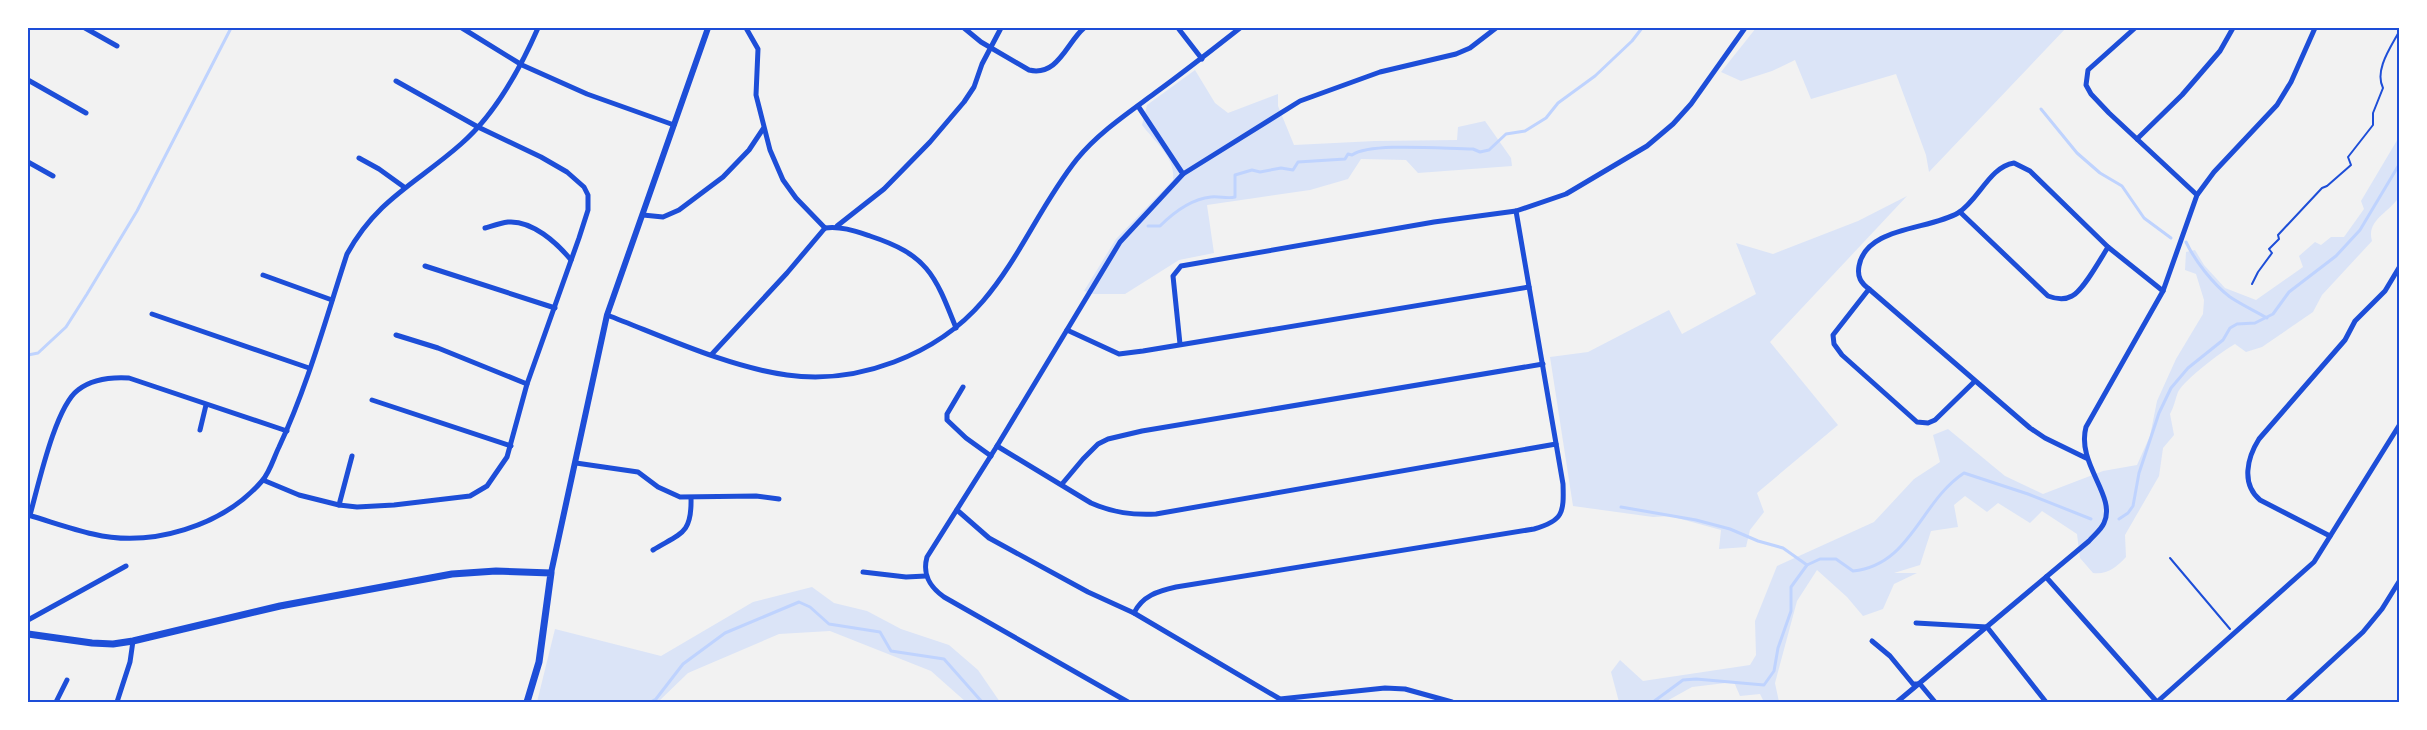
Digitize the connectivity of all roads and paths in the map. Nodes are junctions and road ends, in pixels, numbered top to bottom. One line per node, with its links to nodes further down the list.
1 (85, 28): 17 (street)
2 (462, 28): 20 (street)
3 (538, 28): 20 (street)
4 (708, 28): 25 (street)
5 (746, 28): 27 (street)
6 (964, 28): 18 (street)
7 (1001, 28): 18 (street)
8 (1084, 28): 18 (street)
9 (1178, 28): 19 (street)
10 (1240, 28): 19 (street)
11 (1496, 28): 31 (street)
12 (1745, 28): 35 (street)
13 (2135, 28): 28 (street)
14 (2233, 28): 28 (street)
15 (2315, 28): 34 (street)
16 (2400, 30): 46 (path)
17 (117, 46)
18 (990, 47): 38 (street)
19 (1202, 59): 23 (street)
20 (522, 65): 25 (street); 26 (street)
21 (28, 80): 24 (street)
22 (396, 81): 26 (street)
23 (1138, 106): 31 (street); 54 (street)
24 (86, 113)
25 (674, 125): 37 (street)
26 (478, 127): 33 (street); 42 (street)
27 (763, 128): 37 (street); 40 (street)
28 (2137, 139): 34 (street)
29 (359, 158): 33 (street)
30 (28, 162): 32 (street)
31 (1183, 174): 55 (street)
32 (54, 176)
33 (404, 188): 50 (street)
34 (2197, 195): 49 (street)
35 (1516, 211): 47 (street); 57 (street)
36 (1960, 212): 41 (street); 41 (street); 48 (street)
37 (643, 215): 53 (street)
38 (837, 226): 40 (street); 54 (street)
39 (485, 228): 42 (street)
40 (825, 228): 58 (street)
41 (2108, 247): 49 (street)
42 (571, 260): 51 (street)
43 (425, 266): 51 (street)
44 (2400, 266): 83 (street)
45 (263, 275): 50 (street)
46 (2252, 284)
47 (1529, 287): 57 (street); 59 (street)
48 (1869, 289): 61 (street); 61 (street)
49 (2163, 291): 74 (street)
50 (332, 300): 60 (street)
51 (555, 308): 62 (street)
52 (152, 314): 60 (street)
53 (607, 315): 58 (street); 75 (street)
54 (956, 328): 58 (street)
55 (1067, 330): 57 (street); 71 (street)
56 (396, 335): 62 (street)
57 (1180, 344)
58 (712, 354)
59 (1543, 364): 69 (street); 77 (street)
60 (309, 368): 68 (street)
61 (1975, 381): 74 (street)
62 (527, 384): 70 (street)
63 (963, 387): 73 (street)
64 (372, 400): 70 (street)
65 (206, 405): 67 (street); 68 (street); 82 (street)
66 (2400, 424): 83 (street)
67 (200, 430)
68 (286, 431): 76 (street)
69 (1556, 444): 77 (street); 92 (street)
70 (511, 446): 80 (street)
71 (997, 446): 73 (street); 77 (street)
72 (352, 456): 80 (street)
73 (990, 456): 81 (street)
74 (2086, 458): 90 (street)
75 (576, 463): 78 (street); 88 (street)
76 (264, 480): 80 (street); 82 (street)
77 (1062, 484)
78 (691, 498): 79 (street); 84 (street)
79 (779, 499)
80 (340, 505)
81 (957, 510): 89 (street); 92 (street)
82 (29, 515)
83 (2330, 536): 97 (street)
84 (653, 550)
85 (2170, 558): 97 (path)
86 (126, 566): 93 (street)
87 (863, 572): 89 (street)
88 (552, 573): 98 (main road); 105 (main road)
89 (926, 576): 106 (street)
90 (2046, 577): 95 (street); 111 (street)
91 (2400, 580): 112 (street)
92 (1134, 613): 102 (street)
93 (28, 620)
94 (1916, 623): 95 (street)
95 (1987, 627): 101 (street); 110 (street)
96 (28, 634): 98 (main road)
97 (2235, 634): 111 (street)
98 (133, 641): 104 (street)
99 (1872, 641): 101 (street)
100 (67, 680): 103 (street)
101 (1920, 684): 108 (street); 109 (street)
102 (1279, 701): 107 (street)
103 (56, 702)
104 (117, 702)
105 (527, 702)
106 (1128, 702)
107 (1452, 702)
108 (1897, 702)
109 (1935, 702)
110 (2046, 702)
111 (2157, 702)
112 (2287, 702)

